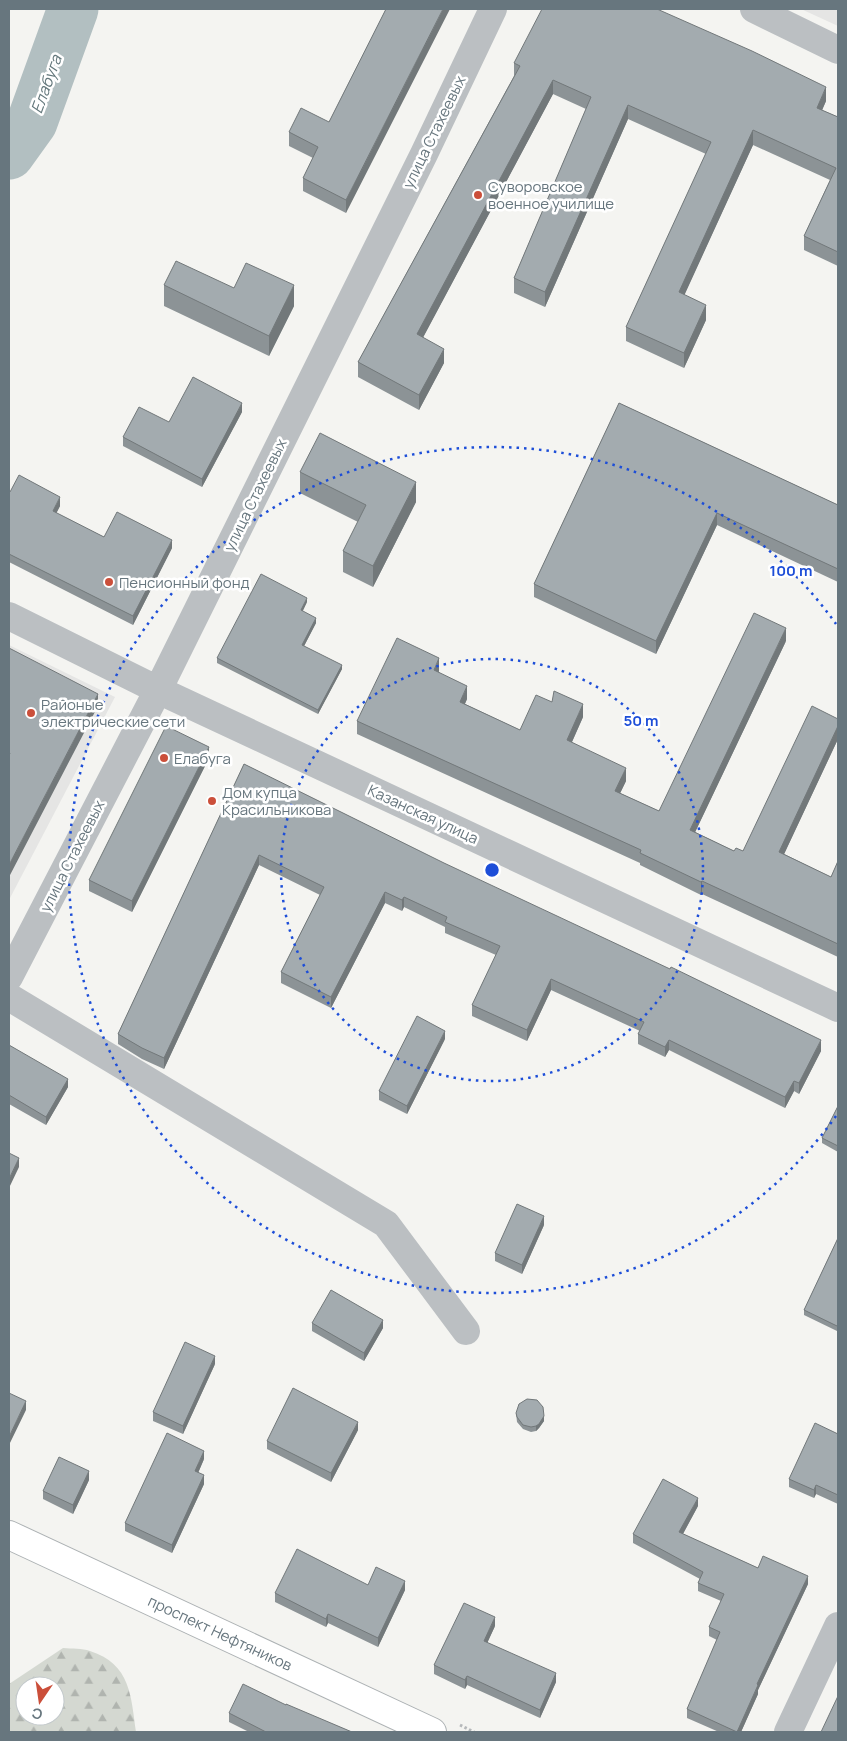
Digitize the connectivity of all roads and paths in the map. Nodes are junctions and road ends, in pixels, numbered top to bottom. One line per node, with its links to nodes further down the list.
1 (494, 9): 5 (street, улица Стахеевых)
2 (754, 9): 3 (street)
3 (838, 50)
4 (9, 616): 5 (street, Казанская улица)
5 (158, 690): 6 (street, улица Стахеевых); 8 (street, Казанская улица)
6 (9, 977)
7 (9, 997): 9 (street)
8 (838, 1008)
9 (466, 1331)
10 (9, 1535): 12 (main road, проспект Нефтяников)
11 (838, 1626): 13 (street)
12 (432, 1732)
13 (788, 1732)

